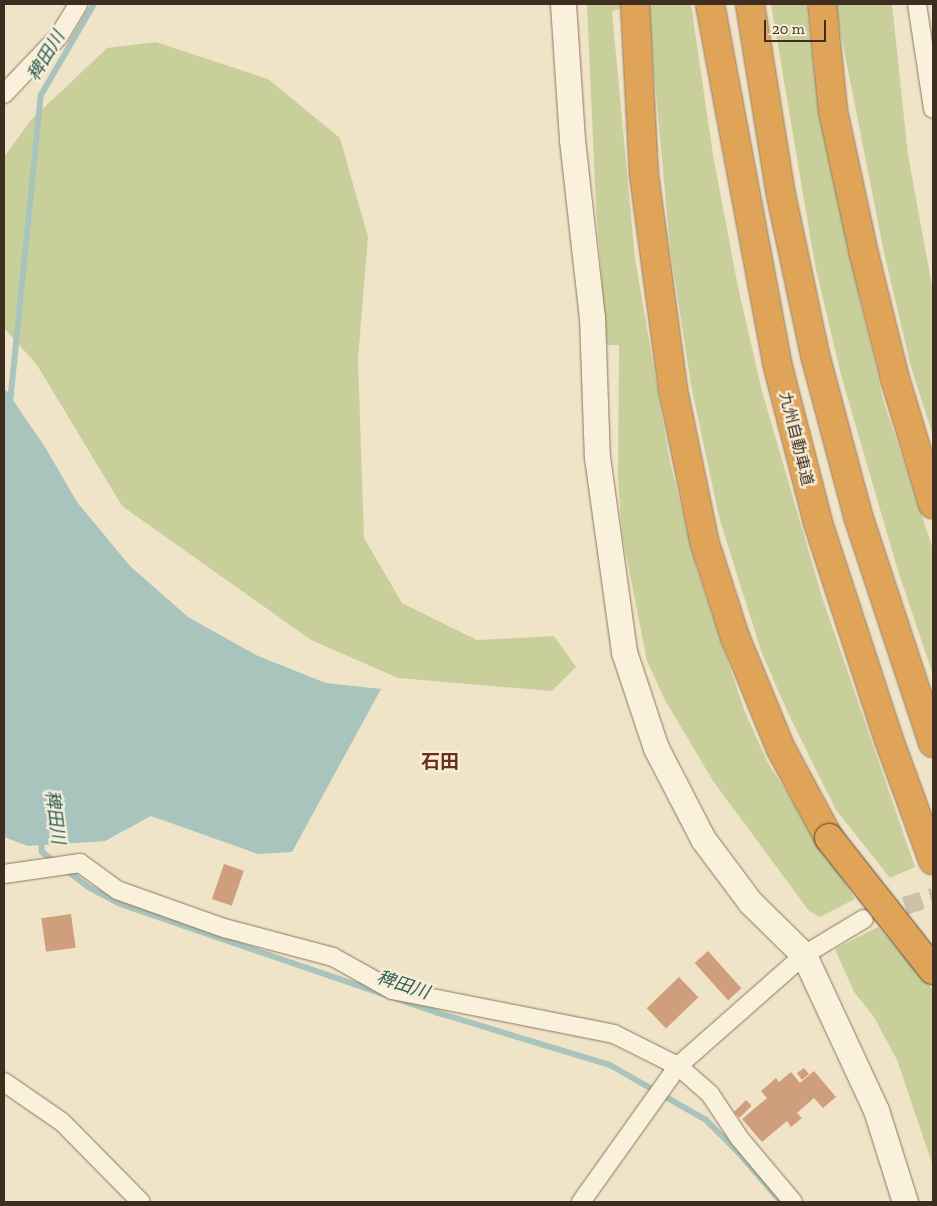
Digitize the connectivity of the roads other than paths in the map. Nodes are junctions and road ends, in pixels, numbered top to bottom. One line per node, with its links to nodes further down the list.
1 (78, 4): 8 (street)
2 (563, 4): 15 (street)
3 (635, 4): 16 (highway, bridge)
4 (710, 4): 12 (highway, 九州自動車道)
5 (750, 4): 11 (highway)
6 (822, 4): 10 (highway)
7 (917, 4): 9 (street)
8 (4, 94)
9 (933, 109)
10 (933, 504)
11 (933, 743)
12 (933, 860)
13 (4, 874): 17 (street)
14 (864, 919): 15 (street)
15 (804, 955): 17 (street); 22 (street)
16 (933, 970)
17 (678, 1066): 20 (street); 21 (street)
18 (4, 1082): 19 (street)
19 (141, 1202)
20 (581, 1202)
21 (792, 1202)
22 (905, 1202)

